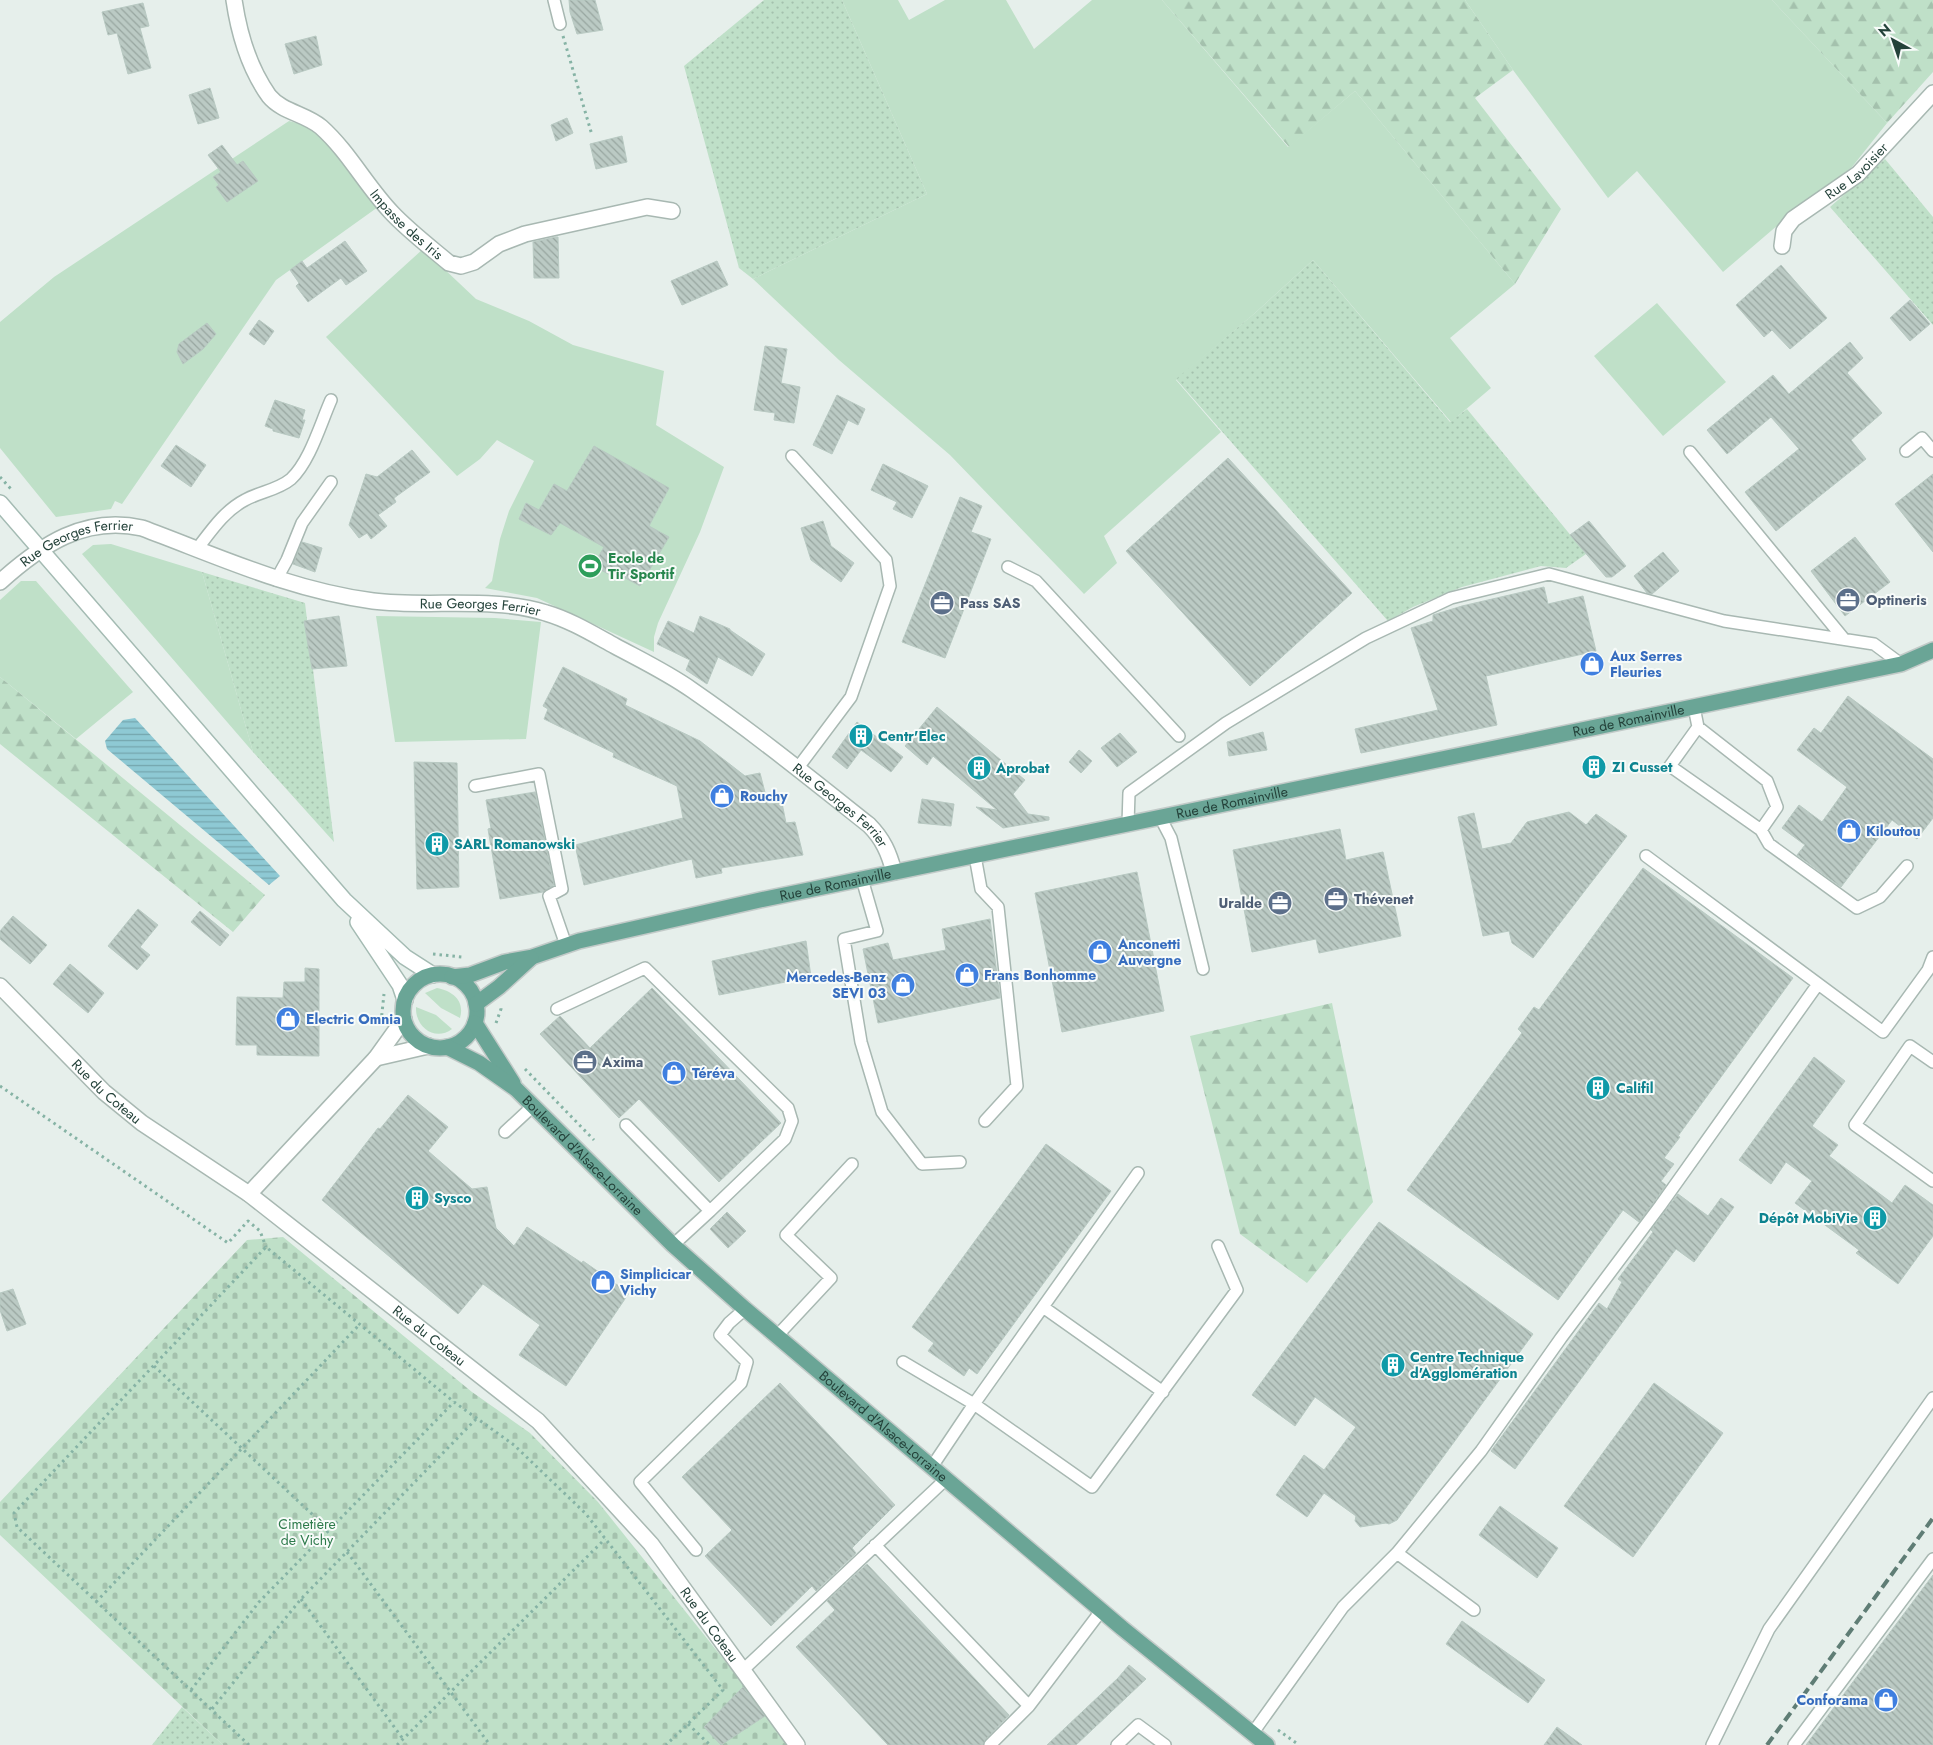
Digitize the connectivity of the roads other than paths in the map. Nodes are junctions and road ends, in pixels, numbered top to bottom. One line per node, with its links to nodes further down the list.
1 (234, 0): 5 (street, Impasse des Iris)
2 (554, 0): 3 (lane)
3 (560, 24)
4 (1933, 92): 6 (street, Rue Lavoisier)
5 (672, 211)
6 (1782, 246)
7 (331, 400): 14 (lane)
8 (1906, 451): 9 (lane)
9 (1933, 451)
10 (1690, 452): 19 (lane)
11 (792, 456): 25 (lane)
12 (331, 482): 17 (lane)
13 (0, 503): 15 (street)
14 (197, 549): 15 (street, Rue Georges Ferrier); 17 (street, Rue Georges Ferrier)
15 (42, 550): 18 (street, Rue Georges Ferrier); 35 (street)
16 (1008, 567): 24 (lane)
17 (276, 580): 25 (street, Rue Georges Ferrier)
18 (0, 582)
19 (1844, 639): 21 (lane); 28 (lane)
20 (1933, 650): 21 (main road, Rue de Romainville)
21 (1901, 664): 22 (main road, Rue de Romainville)
22 (1694, 707): 23 (lane); 27 (main road, Rue de Romainville)
23 (1698, 727): 29 (lane); 29 (lane)
24 (1179, 736)
25 (797, 769): 33 (street, Rue Georges Ferrier)
26 (476, 786): 36 (lane)
27 (1160, 817): 28 (main road, Rue de Romainville); 39 (lane)
28 (1128, 824): 30 (main road, Rue de Romainville)
29 (1760, 830): 32 (lane)
30 (975, 856): 33 (main road, Rue de Romainville); 55 (lane)
31 (1646, 856): 42 (lane)
32 (1907, 866)
33 (894, 872): 34 (main road, Rue de Romainville)
34 (862, 879): 36 (main road, Rue de Romainville); 58 (lane)
35 (340, 896): 40 (street); 44 (street)
36 (566, 945): 37 (main road, Rue de Romainville)
37 (532, 957): 41 (main road, Rue de Romainville); 45 (main road, Rue de Romainville)
38 (1933, 957): 42 (lane)
39 (1203, 969)
40 (433, 975): 41 (main road); 44 (main road)
41 (452, 977): 45 (main road)
42 (1818, 984): 77 (lane)
43 (0, 986): 62 (street, Rue du Coteau)
44 (405, 1000): 47 (main road)
45 (476, 1004): 48 (main road)
46 (557, 1009): 63 (lane)
47 (404, 1019): 49 (main road); 51 (street)
48 (475, 1023): 50 (main road); 53 (main road, Boulevard d'Alsace-Lorraine)
49 (428, 1046): 50 (main road); 51 (street)
50 (447, 1048): 53 (main road, Boulevard d'Alsace-Lorraine)
51 (376, 1058): 62 (street)
52 (1933, 1062): 61 (lane)
53 (516, 1089): 54 (main road, Boulevard d'Alsace-Lorraine)
54 (533, 1106): 57 (lane); 64 (main road, Boulevard d'Alsace-Lorraine)
55 (985, 1121)
56 (626, 1125): 63 (lane)
57 (505, 1132)
58 (960, 1162)
59 (852, 1164): 68 (lane)
60 (1138, 1173): 66 (lane)
61 (1933, 1181)
62 (249, 1194): 81 (street, Rue du Coteau)
63 (710, 1211): 64 (lane)
64 (673, 1245): 67 (main road, Boulevard d'Alsace-Lorraine)
65 (1218, 1246): 70 (lane)
66 (1043, 1307): 70 (lane); 72 (lane)
67 (745, 1309): 68 (main road, Boulevard d'Alsace-Lorraine); 76 (lane)
68 (776, 1336): 73 (main road, Boulevard d'Alsace-Lorraine)
69 (903, 1362): 72 (lane)
70 (1163, 1392): 72 (lane)
71 (1933, 1398): 89 (lane)
72 (974, 1404): 73 (lane)
73 (931, 1468): 74 (main road, Boulevard d'Alsace-Lorraine)
74 (945, 1480): 75 (lane); 80 (main road, Boulevard d'Alsace-Lorraine)
75 (875, 1545): 81 (lane); 82 (lane)
76 (696, 1550)
77 (1397, 1553): 79 (lane); 83 (lane)
78 (1933, 1559): 90 (lane)
79 (1474, 1610)
80 (1101, 1611): 82 (lane); 83 (main road, Boulevard d'Alsace-Lorraine)
81 (743, 1670): 84 (street, Rue du Coteau)
82 (1029, 1706): 85 (lane)
83 (1252, 1734): 88 (main road, Boulevard d'Alsace-Lorraine)
84 (797, 1745)
85 (990, 1745)
86 (1116, 1745): 87 (lane)
87 (1164, 1745)
88 (1267, 1745)
89 (1712, 1745)
90 (1794, 1745)

